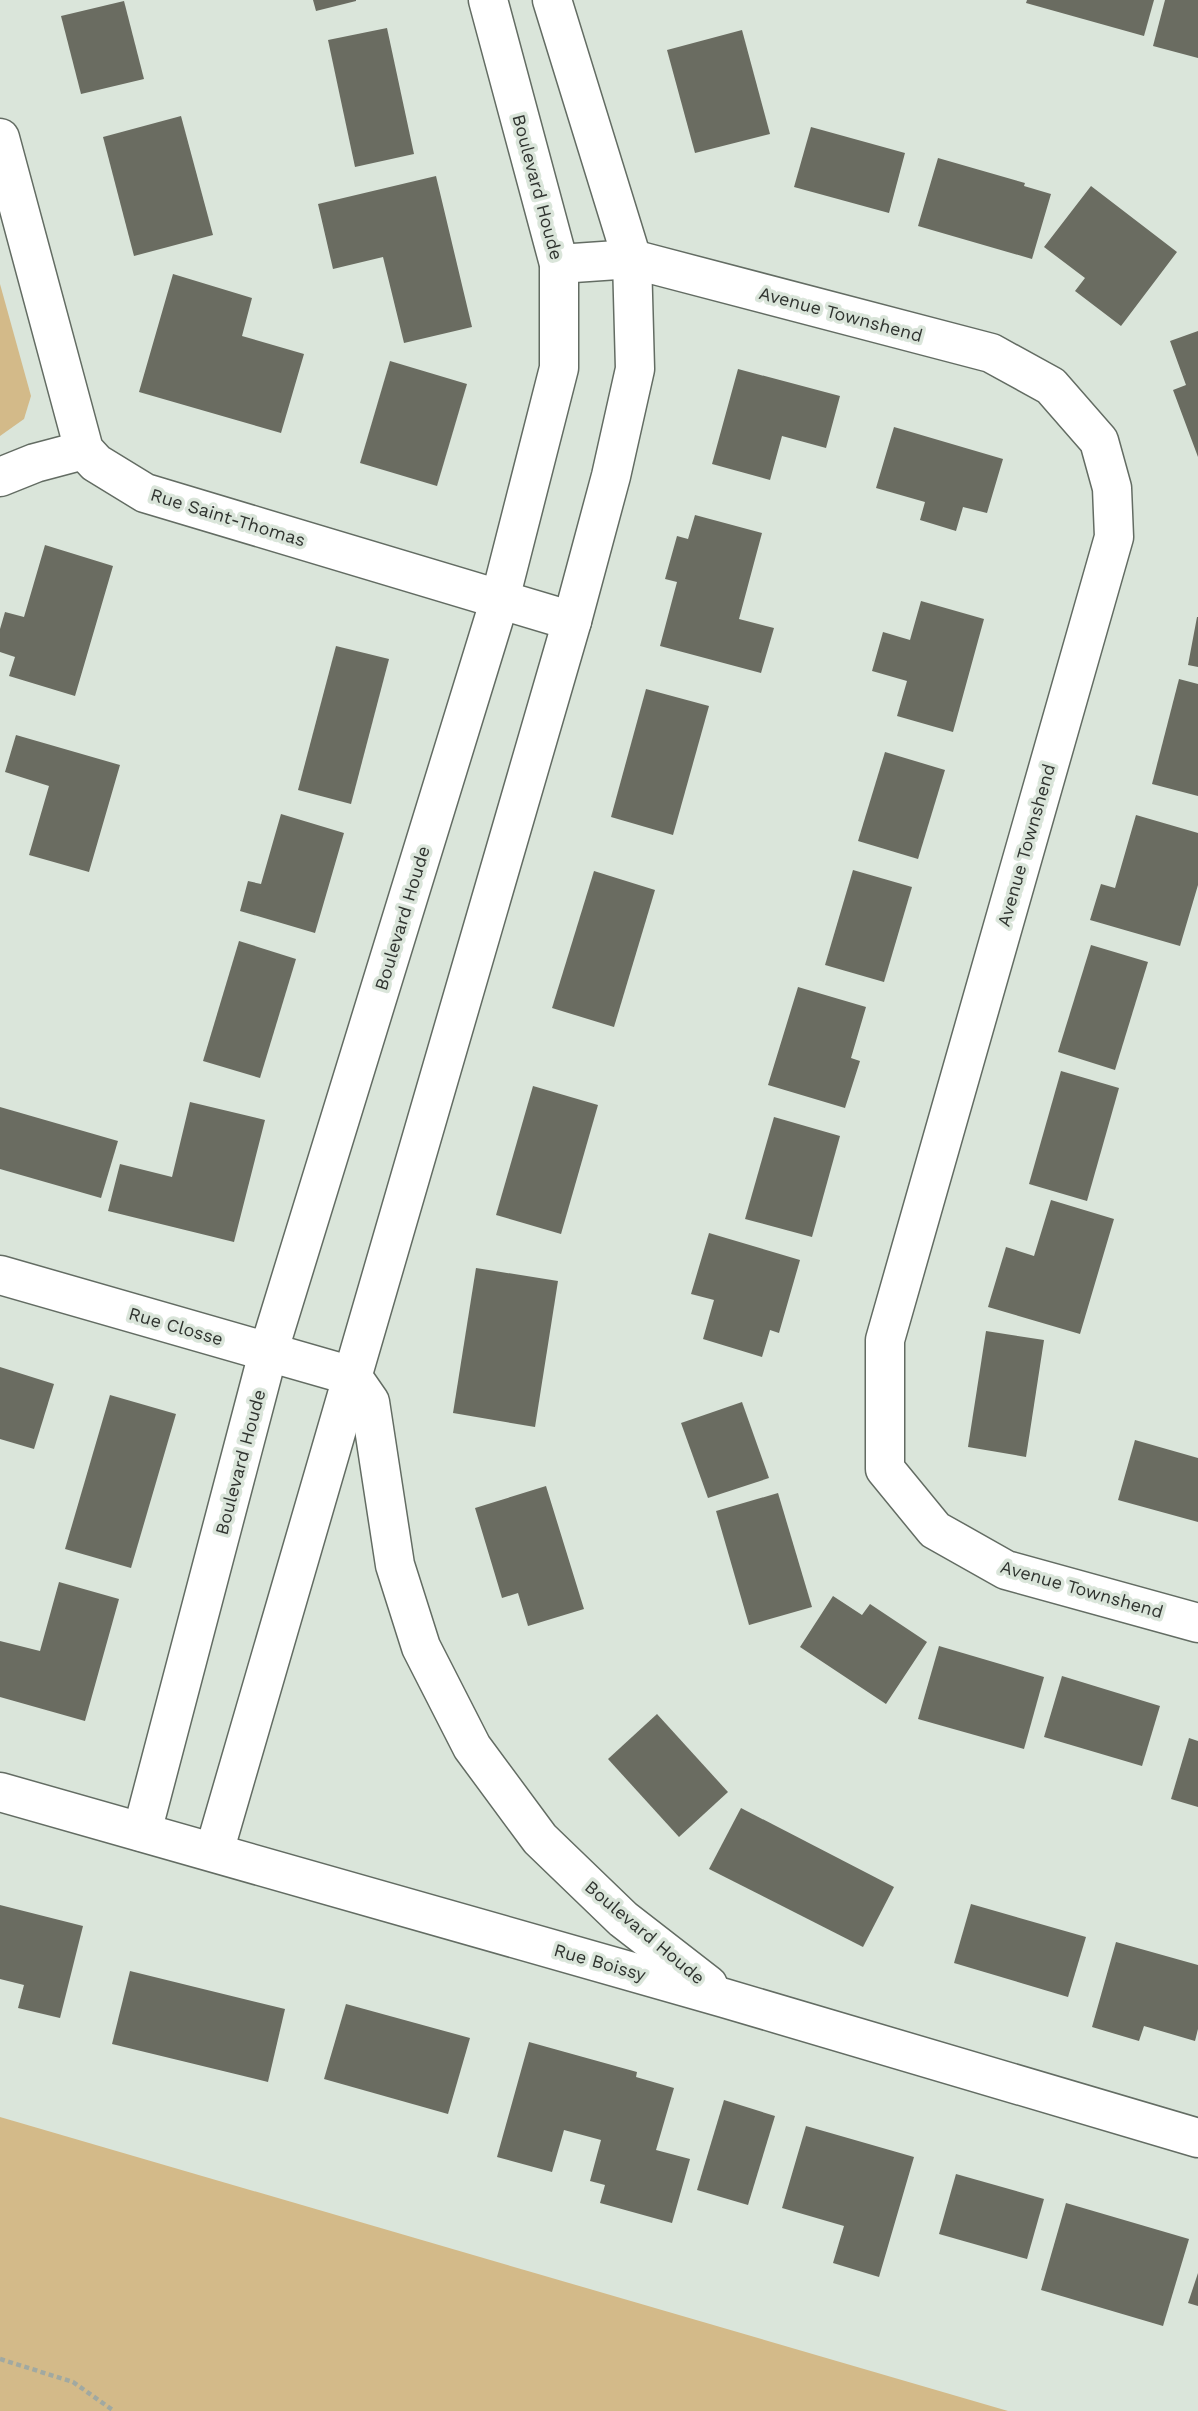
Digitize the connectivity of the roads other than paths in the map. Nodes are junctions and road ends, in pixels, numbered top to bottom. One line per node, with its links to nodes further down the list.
1 (488, 0): 5 (street, Boulevard Houde)
2 (552, 0): 4 (street)
3 (0, 138): 6 (street)
4 (632, 259): 5 (street, Avenue Townshend); 9 (street); 13 (street, Avenue Townshend)
5 (559, 264): 8 (street, Boulevard Houde)
6 (84, 450): 7 (street); 8 (street, Rue Saint-Thomas)
7 (0, 477)
8 (500, 599): 9 (street, Rue Saint-Thomas); 11 (street, Boulevard Houde)
9 (572, 621): 12 (street)
10 (0, 1275): 11 (street, Rue Closse)
11 (268, 1353): 12 (street, Rue Closse); 15 (street, Boulevard Houde)
12 (352, 1376): 16 (street); 17 (street, Boulevard Houde)
13 (1198, 1623)
14 (0, 1792): 15 (street, Rue Boissy)
15 (142, 1832): 16 (street, Rue Boissy)
16 (214, 1852): 17 (street, Rue Boissy)
17 (724, 1998): 18 (street, Rue Boissy)
18 (1198, 2138)

